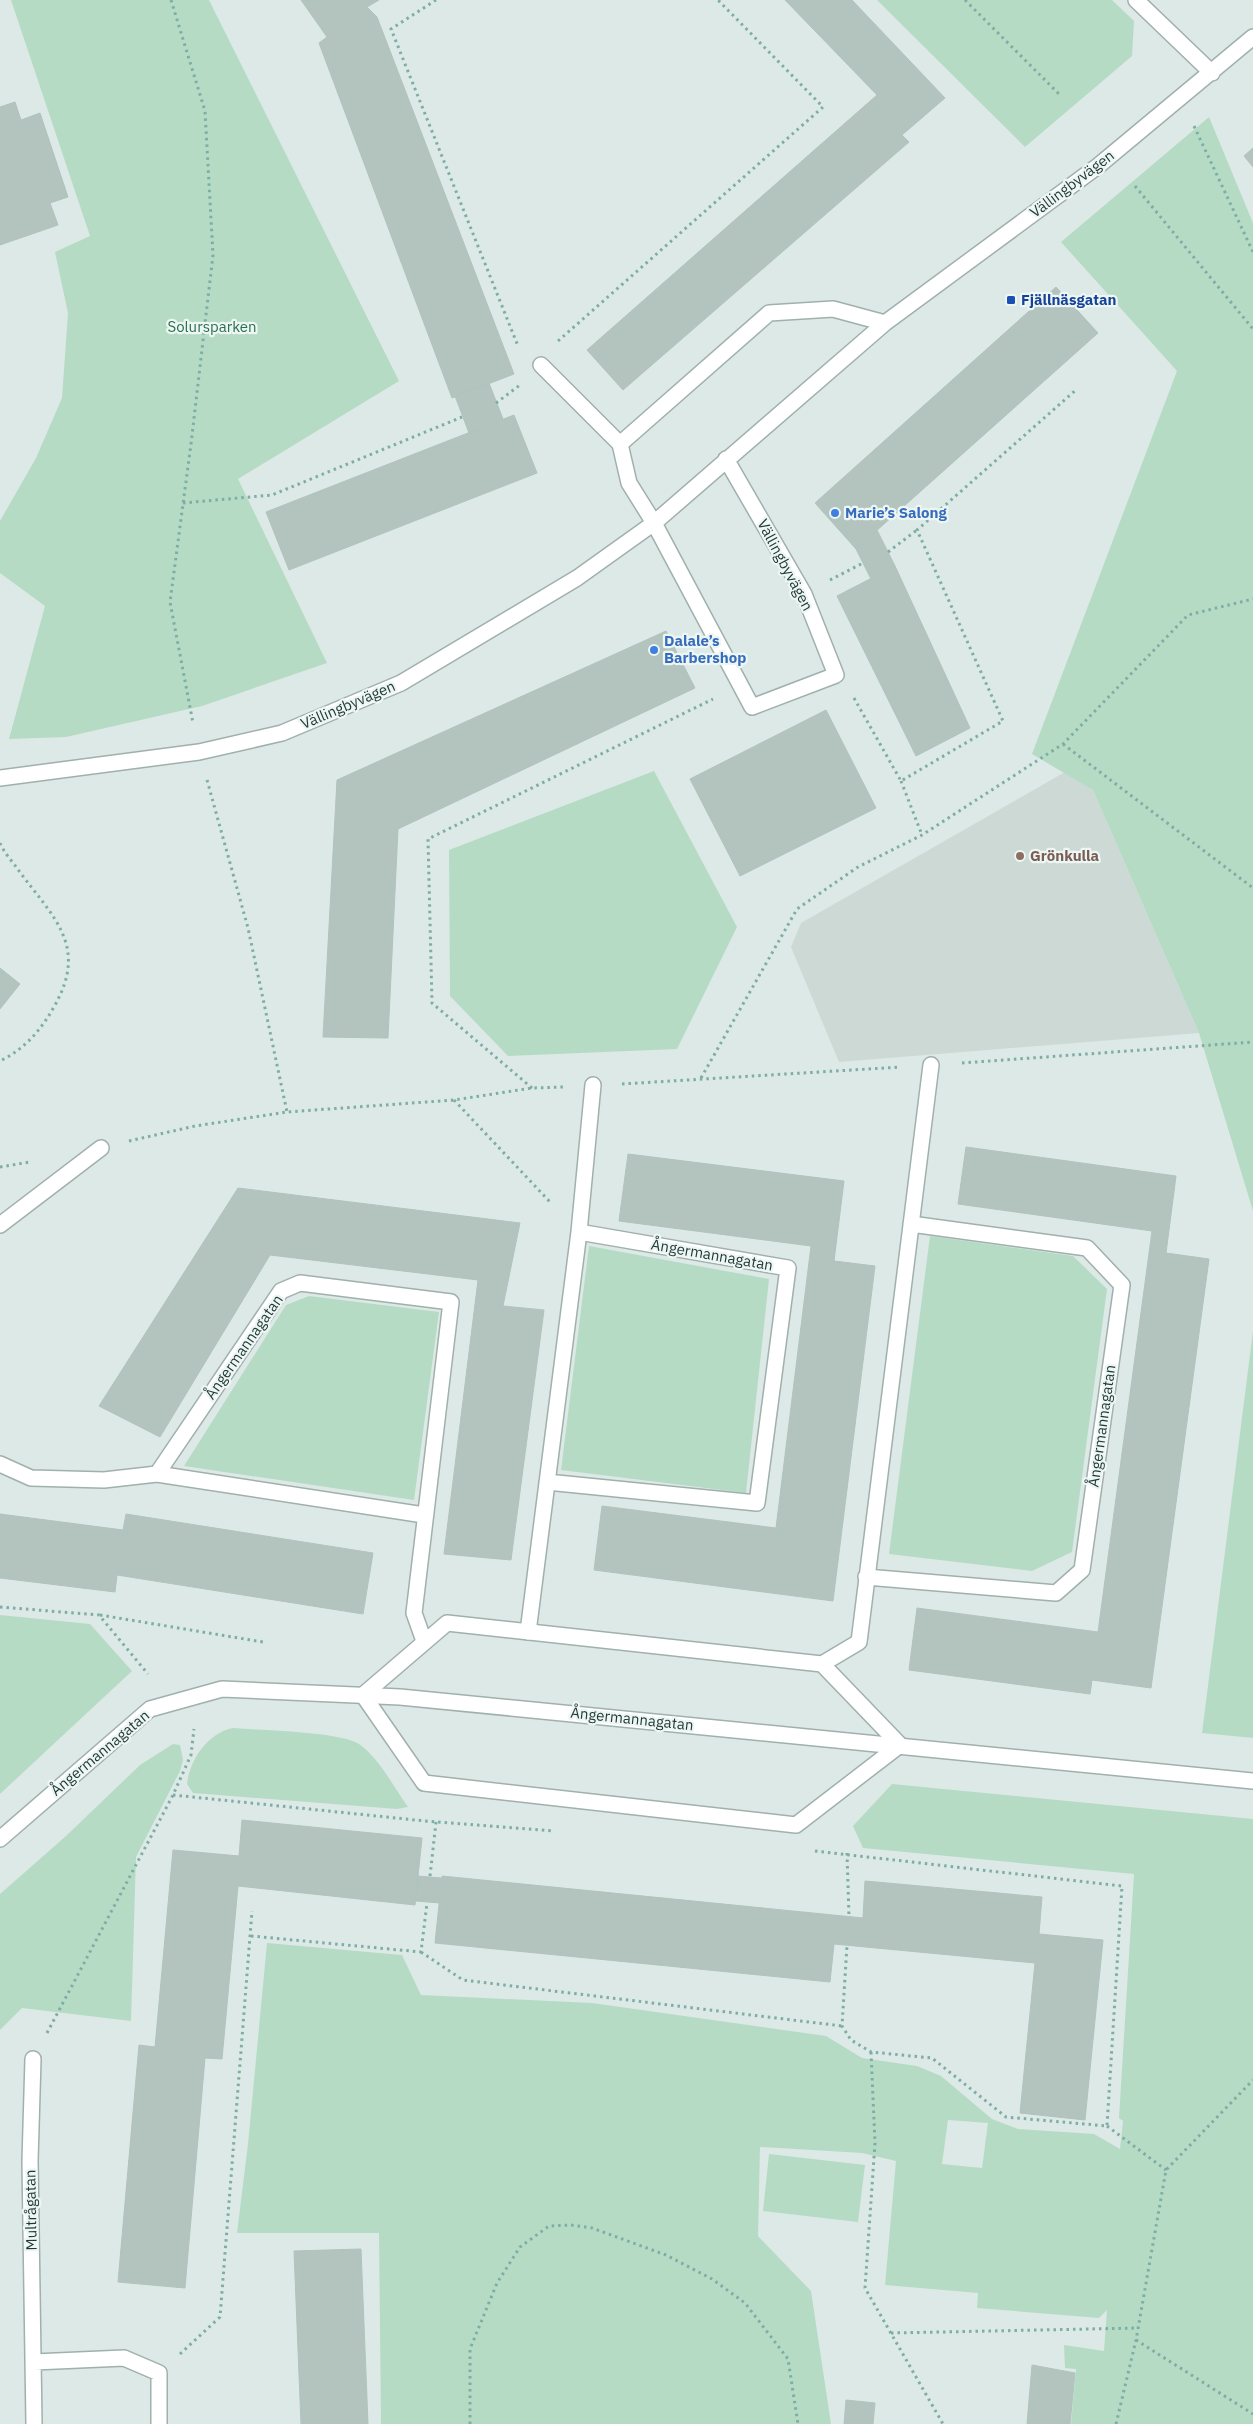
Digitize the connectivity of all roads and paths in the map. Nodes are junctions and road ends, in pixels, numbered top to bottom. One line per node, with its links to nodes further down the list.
1 (171, 0): 21 (path)
2 (436, 0): 15 (path)
3 (718, 0): 14 (path)
4 (965, 0): 8 (path)
5 (1136, 0): 7 (street)
6 (1253, 36): 7 (street, Vällingbyvägen)
7 (1212, 73): 9 (street, Vällingbyvägen)
8 (1060, 95)
9 (1182, 98): 11 (path); 12 (street, Vällingbyvägen)
10 (1135, 186): 13 (path)
11 (1253, 252)
12 (885, 323): 19 (street); 20 (street, Vällingbyvägen)
13 (1253, 329)
14 (540, 365): 15 (path); 19 (street)
15 (530, 377): 17 (path)
16 (1078, 389): 23 (path)
17 (496, 403)
18 (462, 417): 21 (path)
19 (620, 444): 22 (street)
20 (726, 459): 22 (street, Vällingbyvägen); 26 (street, Vällingbyvägen)
21 (184, 502): 31 (path)
22 (654, 523): 29 (street); 31 (street, Vällingbyvägen)
23 (917, 530): 24 (path); 33 (path)
24 (888, 552)
25 (863, 563): 26 (path)
26 (804, 594): 28 (street, Vällingbyvägen)
27 (1253, 599): 30 (path)
28 (836, 674): 29 (street); 33 (path)
29 (740, 685): 41 (path)
30 (1063, 744): 34 (path); 36 (path)
31 (199, 752): 32 (street, Vällingbyvägen); 43 (path)
32 (0, 778)
33 (901, 781): 34 (path)
34 (922, 835): 39 (path)
35 (0, 843): 37 (path)
36 (1253, 888)
37 (0, 1061)
38 (930, 1065): 45 (street)
39 (701, 1079)
40 (593, 1085): 47 (street)
41 (532, 1088)
42 (454, 1100): 47 (path)
43 (287, 1112)
44 (101, 1148): 46 (street)
45 (911, 1224): 52 (street); 52 (street, Ångermannagatan)
46 (0, 1225)
47 (579, 1232): 50 (street); 50 (street, Ångermannagatan)
48 (0, 1464): 49 (street)
49 (157, 1474): 51 (street); 51 (street, Ångermannagatan)
50 (547, 1482): 55 (street)
51 (424, 1515): 56 (street, Ångermannagatan)
52 (866, 1577): 58 (street)
53 (0, 1607): 54 (path)
54 (99, 1615): 57 (path); 59 (path)
55 (528, 1632): 56 (street); 58 (street)
56 (424, 1641): 60 (street)
57 (263, 1642)
58 (822, 1664): 62 (street)
59 (148, 1674)
60 (364, 1695): 62 (street, Ångermannagatan); 62 (street); 67 (street, Ångermannagatan)
61 (194, 1726): 64 (path)
62 (900, 1745): 63 (street, Ångermannagatan)
63 (1253, 1781)
64 (173, 1795): 65 (path); 79 (path)
65 (436, 1822): 66 (path); 70 (path)
66 (563, 1832)
67 (0, 1839)
68 (808, 1850): 69 (path)
69 (847, 1853): 73 (path); 81 (path)
70 (430, 1876)
71 (428, 1903): 76 (path)
72 (252, 1911): 74 (path)
73 (850, 1917)
74 (251, 1936): 76 (path); 87 (path)
75 (847, 1945): 77 (path)
76 (421, 1952): 77 (path)
77 (842, 2026): 78 (path)
78 (871, 2052): 81 (path); 84 (path)
79 (33, 2059): 86 (street, Multrågatan)
80 (1253, 2080): 82 (path)
81 (1107, 2126): 82 (path)
82 (1166, 2170): 83 (path)
83 (1138, 2328): 84 (path); 85 (path)
84 (892, 2333): 93 (path)
85 (1136, 2340): 88 (path); 94 (path)
86 (34, 2362): 87 (street); 89 (street, Multrågatan)
87 (160, 2373): 90 (street)
88 (1253, 2414)
89 (34, 2424)
90 (159, 2424)
91 (470, 2424): 92 (path)
92 (798, 2424)
93 (943, 2424)
94 (1116, 2424)

